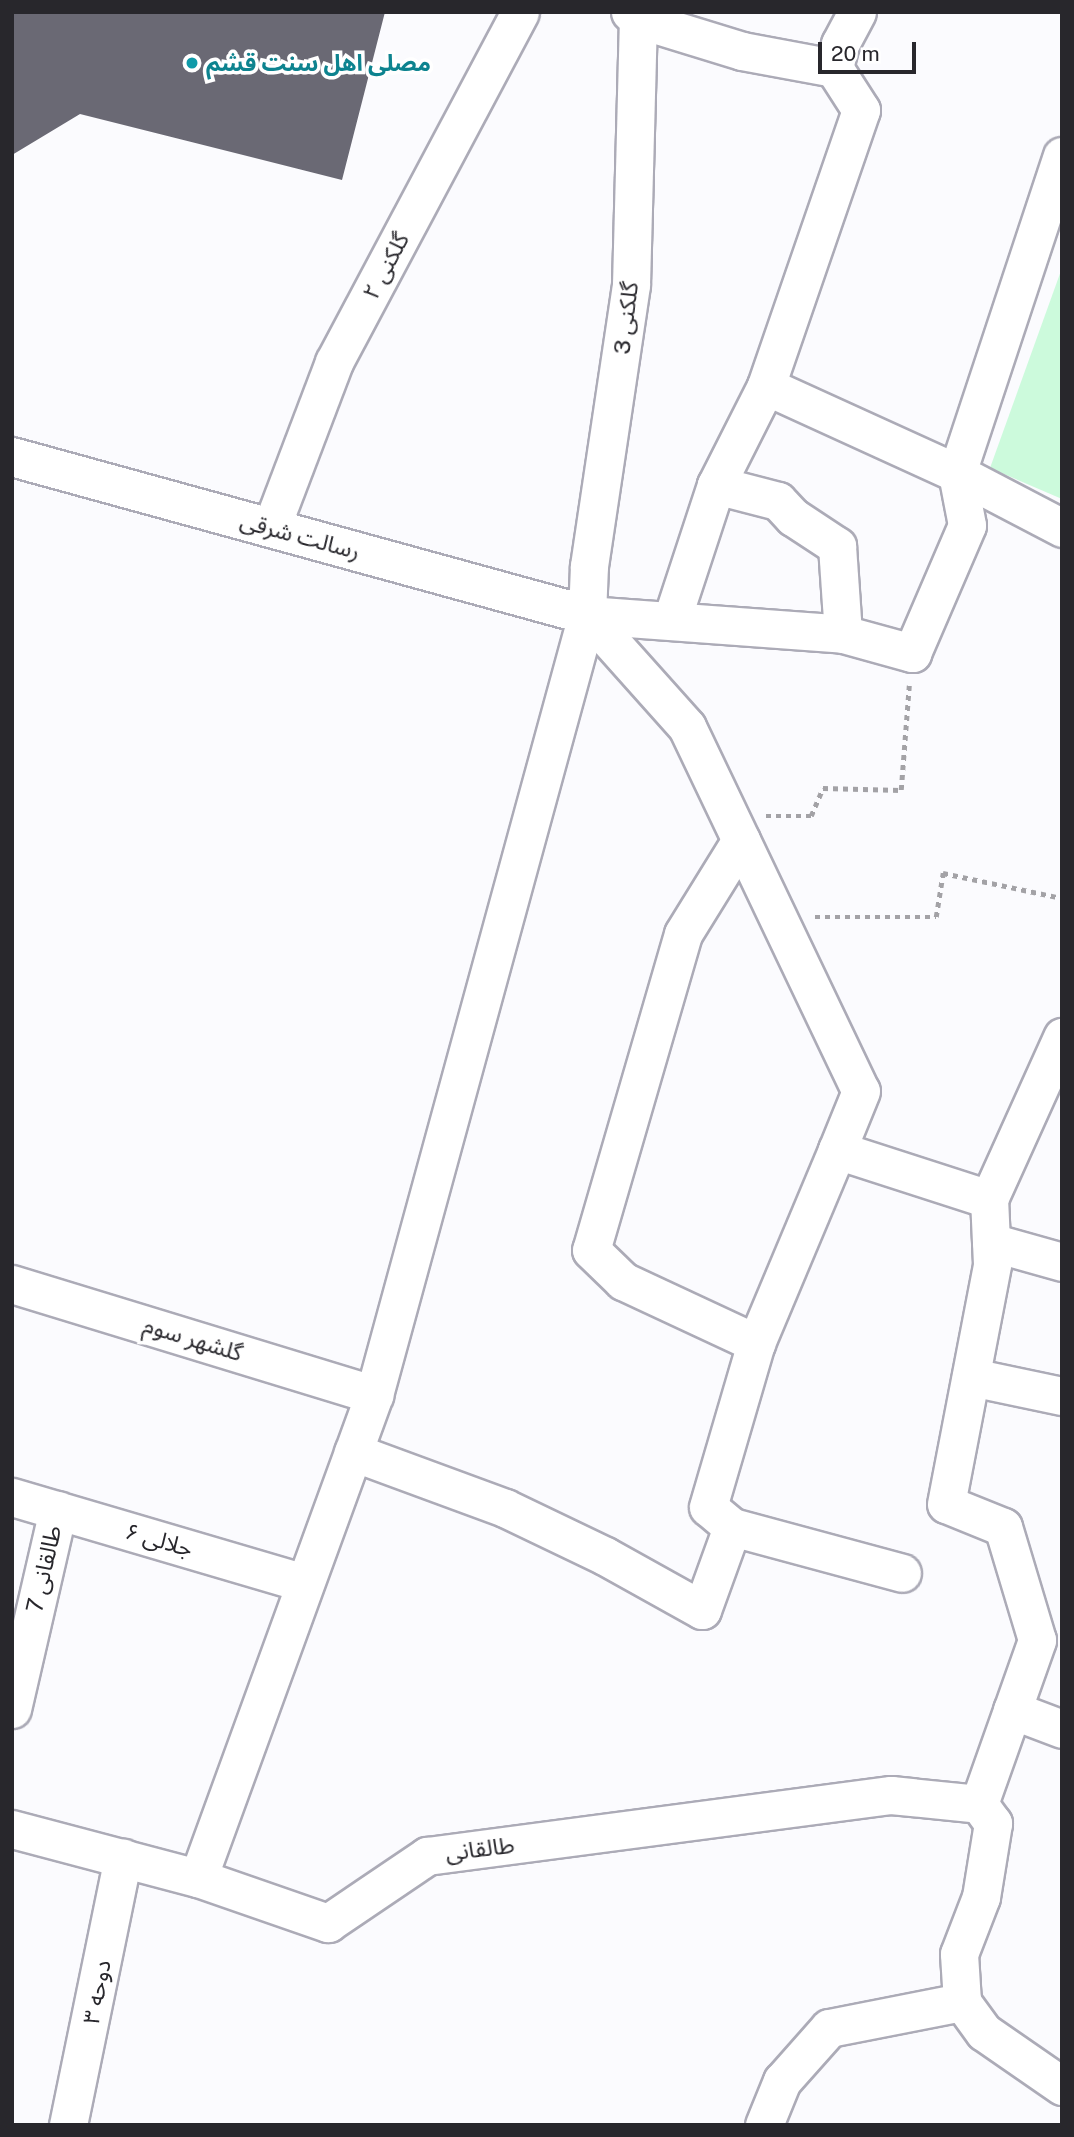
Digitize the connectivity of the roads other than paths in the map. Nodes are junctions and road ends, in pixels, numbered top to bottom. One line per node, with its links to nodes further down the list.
1 (520, 12): 10 (street, گلکنی ۲)
2 (857, 12): 4 (street)
3 (634, 15): 4 (street); 12 (street, گلکنی 3)
4 (834, 68): 6 (street)
5 (1062, 156): 8 (street)
6 (766, 386): 8 (street); 9 (street)
7 (12, 457): 10 (main road, رسالت شرقی)
8 (957, 472): 11 (street); 14 (street)
9 (716, 485): 13 (street); 14 (street)
10 (271, 528): 12 (main road, رسالت شرقی)
11 (1062, 528)
12 (587, 615): 13 (street); 15 (street); 24 (street, گلکنی 3)
13 (672, 619): 14 (street)
14 (843, 635)
15 (735, 828): 17 (street); 22 (street)
16 (1062, 1037): 18 (street)
17 (837, 1150): 18 (street); 22 (street)
18 (989, 1199): 19 (street)
19 (991, 1242): 20 (street); 23 (street)
20 (1062, 1262)
21 (12, 1284): 24 (street, گلشهر سوم)
22 (756, 1343): 29 (street)
23 (971, 1377): 25 (street); 32 (street)
24 (374, 1395): 26 (street, گلکنی 3)
25 (1062, 1396)
26 (353, 1452): 29 (street); 31 (street, گلکنی 3)
27 (12, 1497): 28 (street, جلالی ۶)
28 (58, 1510): 31 (street, جلالی ۶); 33 (street, طالقانی 7)
29 (732, 1527): 30 (street)
30 (902, 1573)
31 (305, 1583): 39 (street, گلکنی 3)
32 (1049, 1634): 34 (street)
33 (12, 1709)
34 (1012, 1710): 35 (street); 36 (street)
35 (1062, 1729)
36 (979, 1804): 39 (street, طالقانی); 40 (street)
37 (12, 1829): 38 (street, طالقانی)
38 (123, 1858): 39 (street, طالقانی); 42 (street, دوحه ۳)
39 (198, 1878)
40 (962, 2002): 41 (street); 43 (street)
41 (1062, 2087)
42 (68, 2125)
43 (764, 2125)

